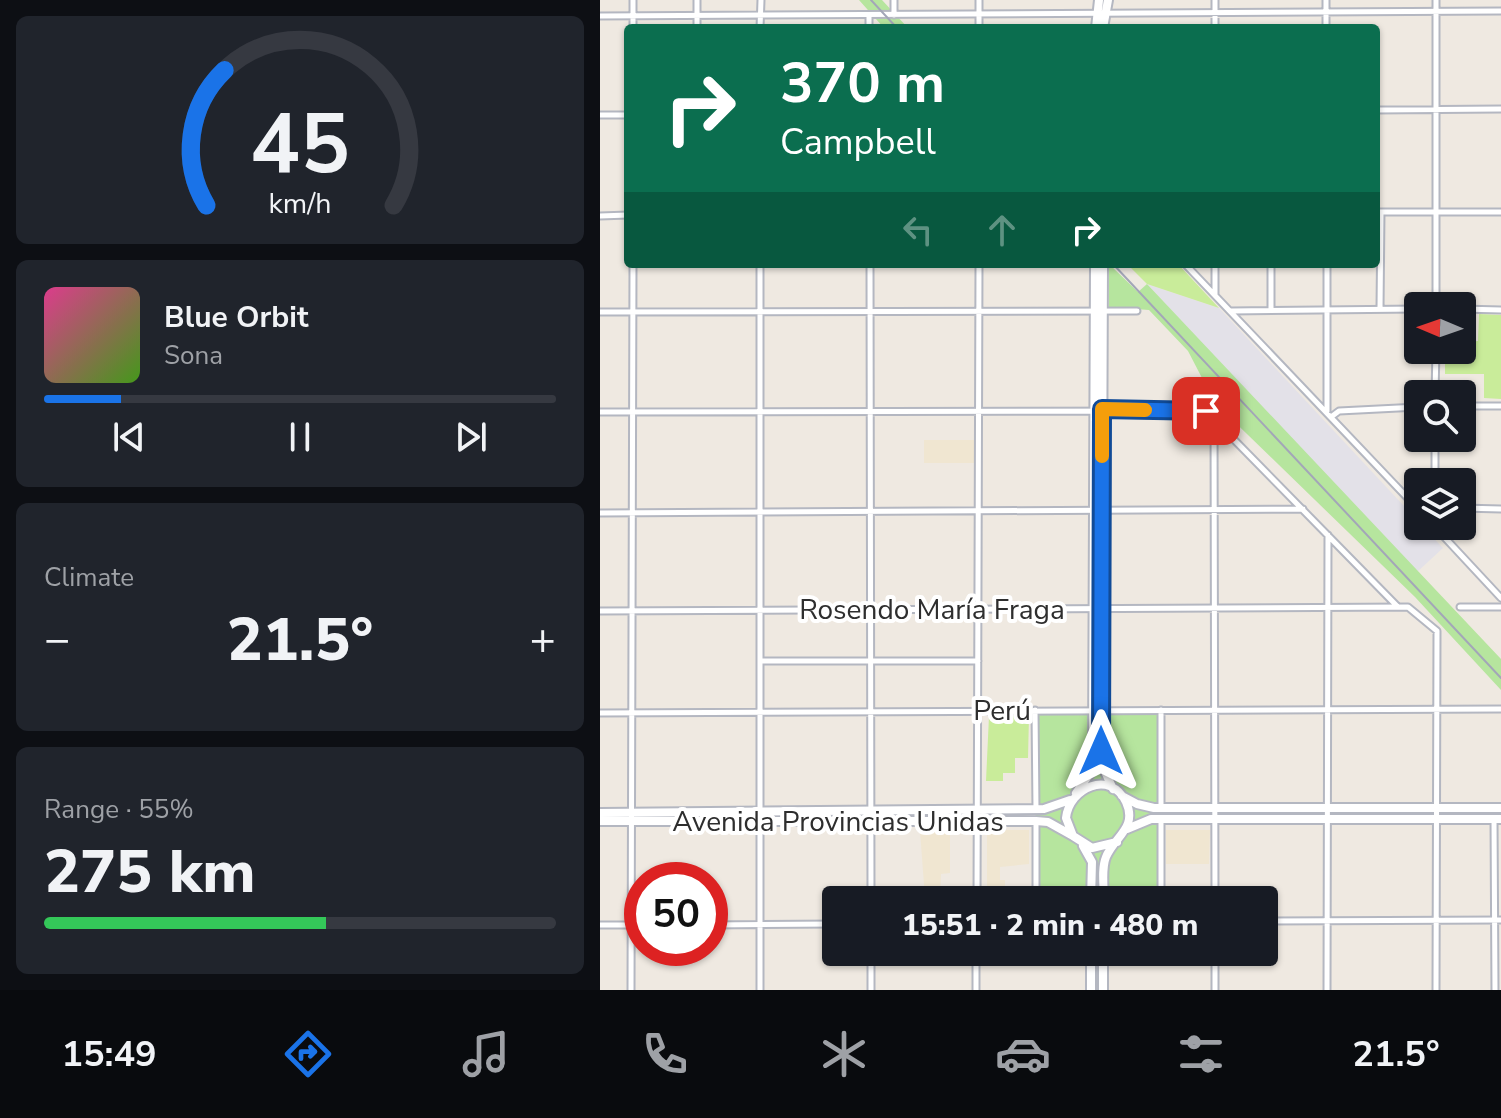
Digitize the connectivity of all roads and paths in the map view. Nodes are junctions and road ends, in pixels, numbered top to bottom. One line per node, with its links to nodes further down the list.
1 (633, 0): 22 (street)
2 (697, 0): 17 (street)
3 (761, 0): 23 (street)
4 (894, 0): 18 (street)
5 (979, 0): 19 (street)
6 (1099, 0): 20 (main road)
7 (1108, 0): 20 (main road)
8 (1215, 0): 16 (street)
9 (1326, 0): 12 (street)
10 (1436, 0): 13 (street)
11 (1492, 0): 14 (street)
12 (1326, 11): 13 (street); 16 (street); 33 (street)
13 (1436, 11): 14 (street); 34 (street)
14 (1492, 11): 15 (street)
15 (1501, 11)
16 (1215, 13): 20 (street); 32 (street)
17 (697, 15): 22 (street); 23 (street); 26 (street)
18 (894, 15): 19 (street); 24 (street)
19 (979, 15): 20 (street); 29 (street)
20 (1101, 15): 30 (main road); 31 (main road)
21 (600, 16): 22 (street)
22 (633, 16): 25 (street)
23 (760, 16): 24 (street); 27 (street)
24 (869, 16): 28 (street)
25 (633, 24)
26 (697, 24)
27 (760, 24)
28 (869, 24)
29 (979, 24)
30 (1098, 24)
31 (1102, 24)
32 (1215, 24)
33 (1326, 24)
34 (1436, 109): 35 (street); 36 (street); 40 (street)
35 (1501, 109)
36 (1380, 110)
37 (600, 115): 38 (street)
38 (624, 115)
39 (1380, 212): 40 (street)
40 (1436, 212): 41 (street); 55 (street)
41 (1501, 212)
42 (624, 215): 43 (street)
43 (600, 216)
44 (633, 268): 70 (street)
45 (760, 268): 62 (street)
46 (870, 268): 63 (street)
47 (979, 268): 64 (street)
48 (1095, 268): 65 (main road)
49 (1103, 268): 65 (main road)
50 (1189, 268): 56 (street)
51 (1215, 268): 56 (street)
52 (1271, 268): 60 (street)
53 (1327, 268): 68 (street)
54 (1379, 268): 57 (street)
55 (1436, 292)
56 (1215, 295): 67 (street)
57 (1380, 309): 58 (street); 68 (street)
58 (1404, 309)
59 (1476, 309): 61 (street)
60 (1271, 310): 67 (street); 68 (street)
61 (1501, 310)
62 (760, 311): 63 (street); 70 (street); 77 (street)
63 (870, 311): 64 (street); 75 (street)
64 (979, 311): 65 (street); 76 (street)
65 (1099, 311): 66 (street); 74 (main road)
66 (1137, 311)
67 (1230, 311): 80 (street)
68 (1327, 311): 80 (street)
69 (600, 312): 70 (street)
70 (633, 312): 79 (street)
71 (1476, 406): 72 (street)
72 (1501, 406)
73 (1404, 408): 80 (street)
74 (1098, 409): 76 (street); 81 (street); 88 (main road)
75 (870, 410): 76 (street); 77 (street); 90 (street)
76 (978, 410): 87 (street)
77 (760, 411): 79 (street); 89 (street)
78 (600, 412): 79 (street)
79 (633, 412): 92 (street)
80 (1329, 414): 82 (street)
81 (1214, 416): 84 (street); 85 (street)
82 (1404, 494)
83 (1476, 508): 86 (street)
84 (1214, 509): 85 (street); 88 (street); 101 (street)
85 (1303, 509): 93 (street)
86 (1501, 509)
87 (978, 511): 88 (street); 90 (street); 103 (street)
88 (1098, 511): 100 (main road)
89 (760, 512): 90 (street); 92 (street); 104 (street)
90 (871, 512): 102 (street)
91 (600, 513): 92 (street)
92 (632, 513): 106 (street)
93 (1328, 534): 96 (street); 97 (street)
94 (1447, 540): 95 (street)
95 (1501, 598)
96 (1327, 607): 97 (street, Rosendo María Fraga); 101 (street, Rosendo María Fraga); 116 (street)
97 (1397, 607): 110 (street, Rosendo María Fraga)
98 (1460, 607): 99 (street)
99 (1501, 607)
100 (1098, 608): 101 (street, Rosendo María Fraga); 103 (street, Rosendo María Fraga); 113 (main road)
101 (1214, 608): 115 (street)
102 (871, 609): 103 (street, Rosendo María Fraga); 104 (street, Rosendo María Fraga); 108 (street)
103 (978, 609): 109 (street)
104 (760, 610): 106 (street, Rosendo María Fraga); 107 (street)
105 (600, 611): 106 (street, Rosendo María Fraga)
106 (632, 611): 121 (street)
107 (760, 661): 108 (street); 119 (street)
108 (871, 661): 109 (street); 117 (street)
109 (978, 661): 118 (street)
110 (1437, 709): 111 (street, Perú); 116 (street, Perú); 128 (street)
111 (1501, 709)
112 (1035, 710): 113 (street, Perú); 118 (street, Perú); 131 (street)
113 (1098, 710): 114 (street, Perú); 122 (main road); 123 (main road)
114 (1161, 710): 115 (street, Perú); 125 (street)
115 (1214, 710): 116 (street, Perú); 126 (street)
116 (1327, 710): 127 (street)
117 (871, 711): 118 (street, Perú); 119 (street, Perú); 133 (street)
118 (978, 711): 130 (street)
119 (760, 712): 121 (street, Perú); 135 (street)
120 (600, 713): 121 (street, Perú)
121 (632, 713): 134 (street)
122 (1113, 789): 123 (main road); 124 (main road)
123 (1073, 796): 131 (main road, Avenida Provincias Unidas); 145 (main road)
124 (1122, 796): 125 (main road); 144 (main road)
125 (1161, 807): 126 (main road)
126 (1215, 808): 127 (main road); 137 (street)
127 (1327, 808): 128 (main road); 138 (street)
128 (1436, 808): 129 (main road); 139 (street)
129 (1501, 808)
130 (977, 810): 131 (main road, Avenida Provincias Unidas); 133 (main road, Avenida Provincias Unidas); 142 (street)
131 (1036, 810)
132 (600, 813): 134 (main road, Avenida Provincias Unidas)
133 (871, 816): 135 (main road, Avenida Provincias Unidas); 142 (main road, Avenida Provincias Unidas); 149 (street)
134 (632, 817): 135 (main road, Avenida Provincias Unidas); 141 (main road, Avenida Provincias Unidas); 148 (street)
135 (760, 817): 160 (street)
136 (1161, 818): 137 (main road); 144 (main road); 154 (street)
137 (1215, 818): 138 (main road); 155 (street)
138 (1327, 819): 139 (main road); 159 (street)
139 (1436, 819): 140 (main road); 156 (street)
140 (1498, 819): 157 (street)
141 (600, 821)
142 (977, 821): 143 (main road, Avenida Provincias Unidas); 150 (street)
143 (1036, 821): 145 (main road, Avenida Provincias Unidas); 151 (street)
144 (1127, 829): 146 (main road)
145 (1073, 836): 147 (main road)
146 (1117, 842): 147 (main road); 153 (main road)
147 (1083, 845): 152 (main road)
148 (632, 862)
149 (871, 886)
150 (977, 886)
151 (1036, 886)
152 (1091, 886)
153 (1105, 886)
154 (1161, 886)
155 (1215, 886)
156 (1436, 919): 157 (street); 159 (street); 179 (street)
157 (1498, 920): 180 (street)
158 (1278, 921): 159 (street)
159 (1327, 921): 178 (street)
160 (760, 924): 161 (street); 164 (street); 172 (street)
161 (822, 924)
162 (600, 925): 163 (street)
163 (624, 925)
164 (728, 925)
165 (631, 966): 171 (street)
166 (871, 966): 173 (street)
167 (976, 966): 174 (street)
168 (1091, 966): 175 (main road)
169 (1103, 966): 176 (main road)
170 (1215, 966): 177 (street)
171 (631, 990)
172 (760, 990)
173 (871, 990)
174 (976, 990)
175 (1091, 990)
176 (1103, 990)
177 (1215, 990)
178 (1327, 990)
179 (1436, 990)
180 (1495, 990)

